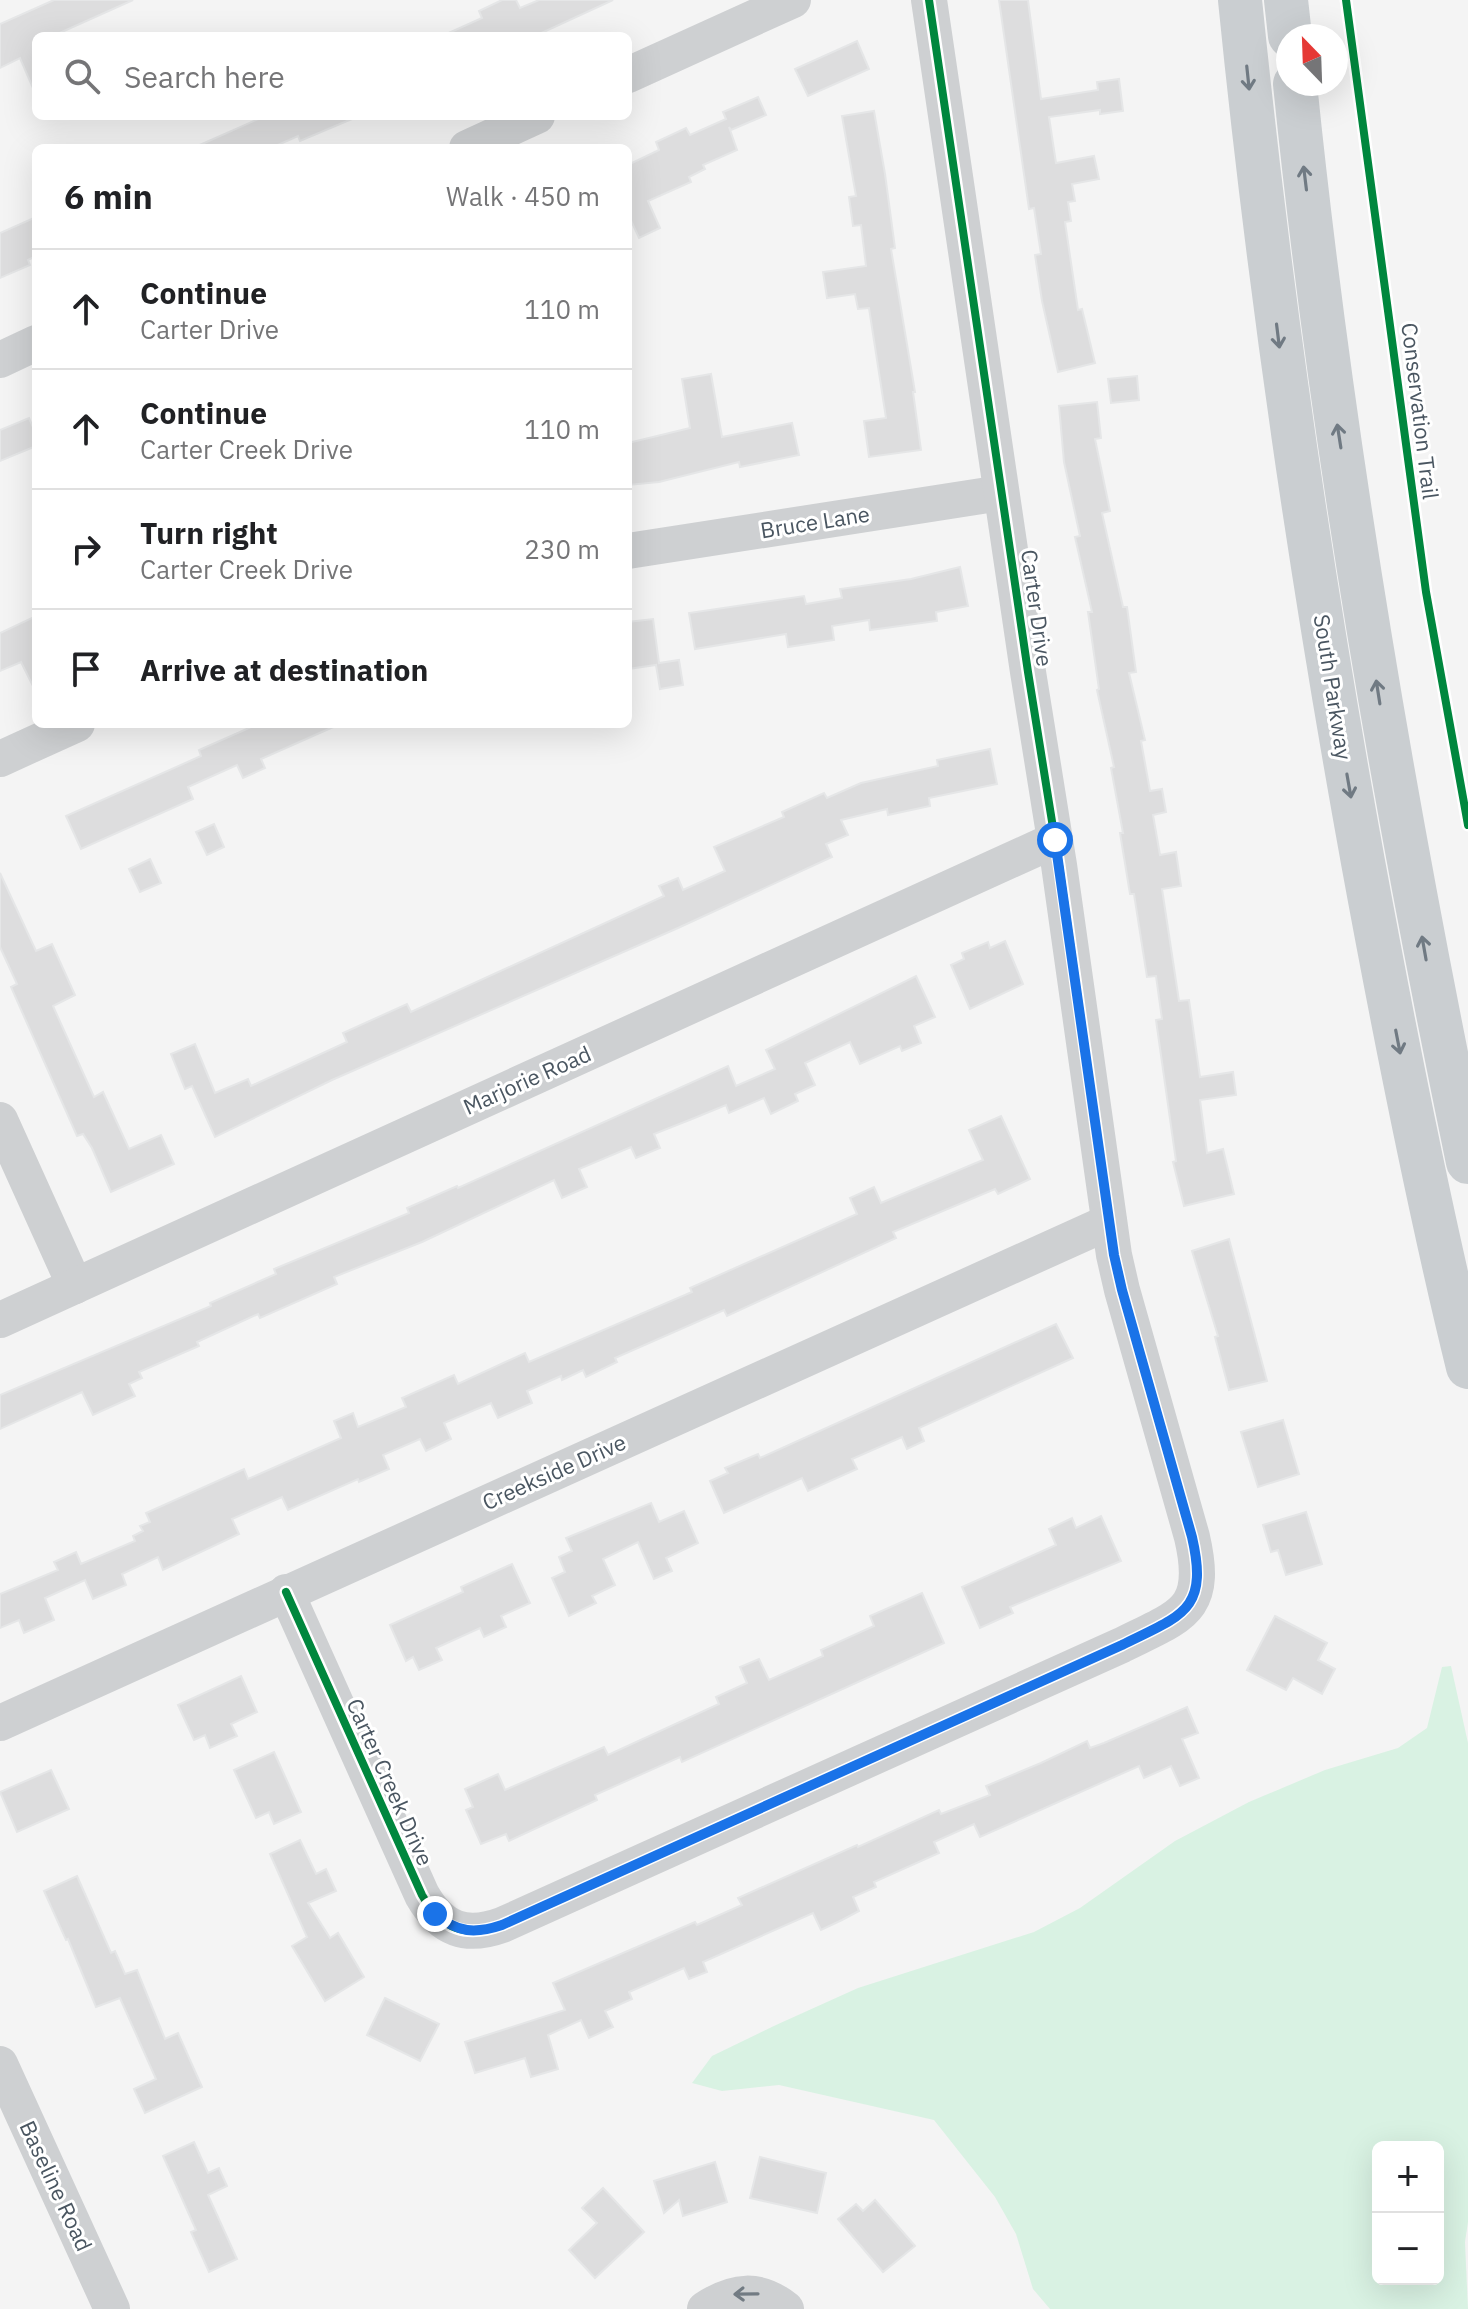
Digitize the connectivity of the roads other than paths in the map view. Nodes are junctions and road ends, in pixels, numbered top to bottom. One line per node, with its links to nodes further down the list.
1 (793, 0): 6 (street)
2 (929, 0): 12 (street, Carter Drive)
3 (1240, 0): 22 (main road, South Parkway, one-way to 22)
4 (1286, 0): 5 (main road)
5 (1289, 24)
6 (632, 73)
7 (1296, 96): 18 (main road, South Parkway, one-way to 7)
8 (528, 120): 9 (street)
9 (476, 144)
10 (32, 345): 11 (street)
11 (0, 360)
12 (1001, 493): 13 (street, Bruce Lane); 16 (street, Carter Drive)
13 (632, 550)
14 (68, 728): 15 (street)
15 (0, 759)
16 (1055, 840): 19 (street, Carter Drive); 20 (street, Marjorie Road)
17 (0, 1120): 20 (street)
18 (1468, 1162)
19 (1109, 1222): 23 (street, Creekside Drive); 23 (street, Carter Creek Drive)
20 (75, 1286): 21 (street, Marjorie Road)
21 (0, 1320)
22 (1468, 1367)
23 (286, 1592): 24 (street, Creekside Drive)
24 (0, 1723)
25 (0, 2064): 26 (street, Baseline Road)
26 (112, 2309)
27 (705, 2309): 28 (street, one-way to 27)
28 (786, 2309)

